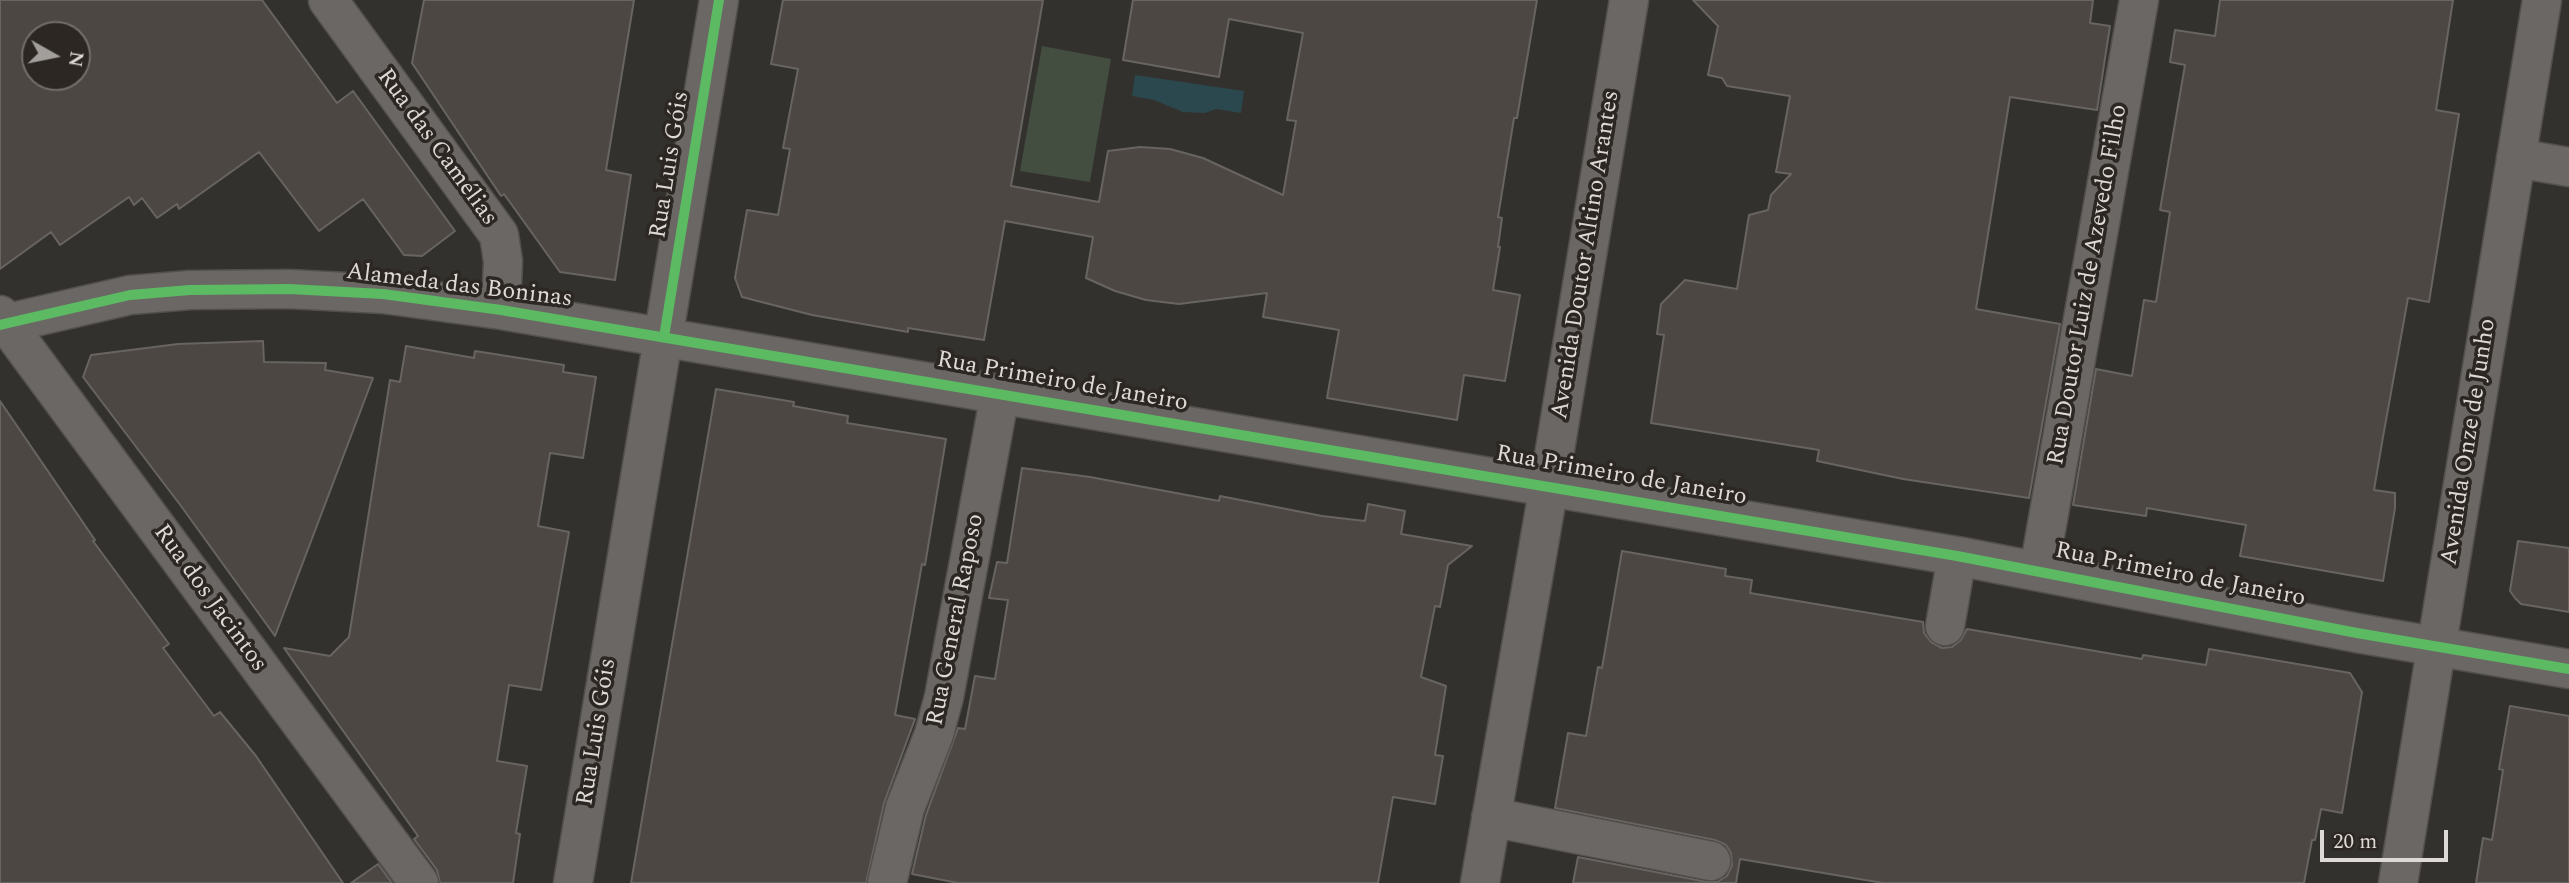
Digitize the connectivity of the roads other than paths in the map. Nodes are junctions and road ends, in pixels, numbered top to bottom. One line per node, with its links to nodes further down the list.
1 (328, 0): 8 (street, Rua das Camélias)
2 (719, 0): 10 (street, Rua Luis Góis)
3 (1629, 0): 12 (street, Avenida Doutor Altino Arantes)
4 (2139, 0): 14 (street, Rua Doutor Luiz de Azevedo Filho)
5 (2542, 0): 6 (street, Avenida Onze de Junho)
6 (2516, 158): 7 (street); 16 (street, Avenida Onze de Junho)
7 (2569, 167)
8 (501, 310): 9 (street, Alameda das Boninas); 10 (street, Alameda das Boninas)
9 (2, 321): 20 (street, Rua dos Jacintos)
10 (664, 337): 11 (street, Rua Primeiro de Janeiro); 21 (street, Rua Luis Góis)
11 (1000, 394): 12 (street, Rua Primeiro de Janeiro); 22 (street, Rua General Raposo)
12 (1549, 486): 13 (street, Rua Primeiro de Janeiro); 18 (street, Avenida Doutor Altino Arantes)
13 (1957, 556): 14 (street, Rua Primeiro de Janeiro); 15 (street)
14 (2039, 570): 16 (street, Rua Primeiro de Janeiro)
15 (1945, 626)
16 (2436, 647): 17 (street, Rua Primeiro de Janeiro); 24 (street, Avenida Onze de Junho)
17 (2569, 669)
18 (1491, 817): 19 (street); 23 (street, Avenida Doutor Altino Arantes)
19 (1711, 861)
20 (419, 883)
21 (573, 883)
22 (887, 883)
23 (1480, 883)
24 (2398, 883)

